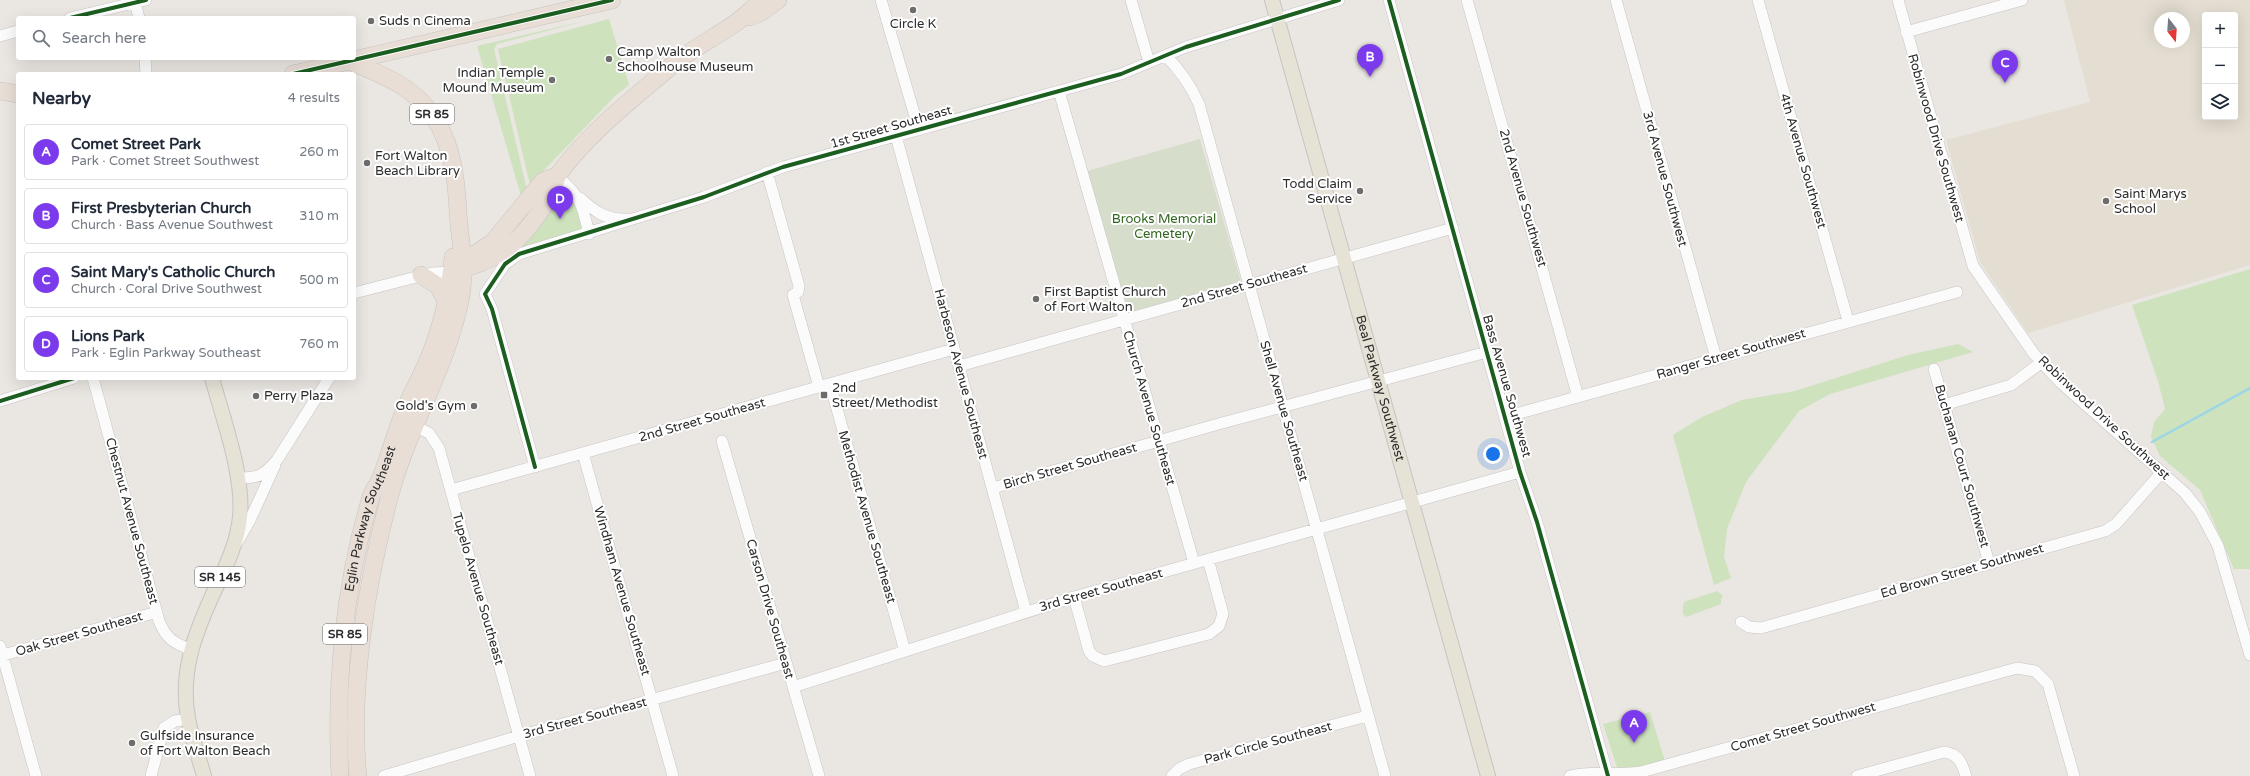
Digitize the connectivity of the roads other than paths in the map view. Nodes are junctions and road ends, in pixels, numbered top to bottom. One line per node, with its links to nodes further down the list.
1 (612, 0): 24 (highway)
2 (746, 0): 19 (highway)
3 (760, 0): 19 (highway)
4 (778, 0): 19 (highway)
5 (881, 0): 36 (street)
6 (1131, 0): 28 (street)
7 (1272, 0): 18 (main road, Beal Parkway Southwest)
8 (1339, 0): 18 (street, 1st Street Southeast)
9 (1389, 0): 43 (street, Bass Avenue Southwest)
10 (1467, 0): 68 (street, 2nd Avenue Southwest)
11 (1616, 0): 57 (street, 3rd Avenue Southwest)
12 (1758, 0): 54 (street, 4th Avenue Southwest)
13 (1898, 0): 21 (street, Robinwood Drive Southwest)
14 (2022, 0): 21 (street)
15 (141, 1): 16 (street); 17 (street)
16 (78, 16)
17 (139, 16)
18 (1278, 19): 23 (street, 1st Street Southeast); 46 (main road, Beal Parkway Southwest)
19 (737, 21): 39 (highway)
20 (16, 32): 22 (street)
21 (1906, 32): 58 (street, Robinwood Drive Southwest)
22 (0, 36)
23 (1166, 56): 28 (street, 1st Street Southeast); 49 (street, Shell Avenue Southeast)
24 (356, 59)
25 (145, 60): 29 (street)
26 (353, 60): 27 (highway)
27 (349, 61): 30 (highway); 42 (highway, SR 85)
28 (1149, 62): 34 (street, 1st Street Southeast)
29 (146, 72)
30 (302, 72)
31 (0, 83): 32 (highway)
32 (16, 85)
33 (0, 91): 35 (highway)
34 (1059, 91): 36 (street, 1st Street Southeast); 53 (street, Church Avenue Southeast)
35 (16, 94)
36 (919, 130): 37 (street, 1st Street Southeast)
37 (896, 136): 38 (street, 1st Street Southeast); 55 (street, Harbeson Avenue Southeast)
38 (767, 172): 41 (street, 1st Street Southeast); 67 (street)
39 (558, 176): 40 (street); 45 (highway); 47 (highway)
40 (578, 195): 41 (street); 44 (street)
41 (631, 219): 44 (street, 1st Street Southeast)
42 (459, 224): 45 (highway); 47 (highway, Eglin Parkway Southeast / SR 85)
43 (1453, 228): 46 (street, 2nd Street Southeast); 56 (street, Bass Avenue Southwest)
44 (589, 234): 78 (street, 1st Street Southeast)
45 (493, 242): 47 (highway)
46 (1344, 258): 49 (street, 2nd Street Southeast); 65 (main road, Beal Parkway Southwest)
47 (457, 265): 48 (street); 52 (highway, Eglin Parkway Southeast / SR 85); 73 (highway, Eglin Parkway Southeast / SR 85)
48 (426, 274): 50 (street); 52 (highway)
49 (1248, 284): 53 (street, 2nd Street Southeast); 71 (street, Shell Avenue Southeast)
50 (356, 292)
51 (1957, 292): 54 (street, Ranger Street Southwest)
52 (446, 300): 73 (highway, Eglin Parkway Southeast / SR 85)
53 (1124, 320): 59 (street, 2nd Street Southeast); 75 (street, Church Avenue Southeast)
54 (1848, 321): 57 (street, Ranger Street Southwest)
55 (954, 349): 59 (street, Harbeson Avenue Southeast); 66 (street, 2nd Street Southeast)
56 (1487, 352): 65 (street, Birch Street Southeast); 72 (street, Bass Avenue Southwest)
57 (1716, 358): 68 (street, Ranger Street Southwest)
58 (2042, 362): 70 (street); 80 (street, Robinwood Drive Southwest)
59 (959, 366): 82 (street, Harbeson Avenue Southeast)
60 (1934, 369): 70 (street, Buchanan Court Southwest)
61 (68, 380): 69 (street)
62 (94, 380): 91 (street, Chestnut Avenue Southeast)
63 (213, 380): 81 (main road, SR 145)
64 (328, 380): 77 (street)
65 (1378, 381): 71 (street, Birch Street Southeast); 84 (main road, Beal Parkway Southwest)
66 (830, 384): 67 (street, 2nd Street Southeast); 95 (street, Methodist Avenue Southeast)
67 (819, 387): 76 (street, 2nd Street Southeast)
68 (1578, 396): 72 (street, Ranger Street Southwest)
69 (0, 401)
70 (1944, 405): 89 (street, Buchanan Court Southwest)
71 (1282, 406): 75 (street, Birch Street Southeast); 85 (street, Shell Avenue Southeast)
72 (1505, 418): 79 (street, Bass Avenue Southwest)
73 (407, 423): 83 (street, Tupelo Avenue Southeast); 108 (highway, Eglin Parkway Southeast / SR 85); 109 (highway, Eglin Parkway Southeast / SR 85)
74 (722, 441): 98 (street, Carson Drive Southeast)
75 (1159, 441): 82 (street, Birch Street Southeast); 88 (street, Church Avenue Southeast)
76 (583, 453): 78 (street, 2nd Street Southeast); 100 (street, Windham Avenue Southeast)
77 (277, 460): 81 (street); 86 (street)
78 (535, 467): 83 (street, 2nd Street Southeast)
79 (1520, 472): 84 (street, 3rd Street Southeast); 104 (street, Bass Avenue Southwest)
80 (2162, 472): 89 (street, Ed Brown Street Southwest); 97 (street, Robinwood Drive Southwest)
81 (238, 478): 86 (main road, SR 145)
82 (992, 488): 92 (street, Harbeson Avenue Southeast)
83 (450, 490): 103 (street, Tupelo Avenue Southeast)
84 (1412, 502): 85 (street, 3rd Street Southeast); 116 (main road, Beal Parkway Southwest)
85 (1316, 529): 87 (street, 3rd Street Southeast); 101 (street, Shell Avenue Southeast)
86 (235, 545): 94 (main road, SR 145)
87 (1208, 559): 88 (street, 3rd Street Southeast); 90 (street)
88 (1194, 563): 90 (street, 3rd Street Southeast)
89 (1989, 563): 93 (street, Ed Brown Street Southwest)
90 (1074, 597): 92 (street, 3rd Street Southeast)
91 (157, 612): 94 (street, Chestnut Avenue Southeast); 96 (street, Oak Street Southeast)
92 (1026, 612): 95 (street, 3rd Street Southeast)
93 (1741, 622)
94 (190, 649): 102 (main road, SR 145)
95 (904, 651): 99 (street, 3rd Street Southeast)
96 (1, 652): 105 (street)
97 (2250, 655)
98 (786, 663): 99 (street, Carson Drive Southeast); 100 (street, 3rd Street Southeast)
99 (793, 687): 113 (street, Carson Drive Southeast)
100 (652, 700): 103 (street, 3rd Street Southeast); 112 (street, Windham Avenue Southeast)
101 (1368, 716): 114 (street, Park Circle Southeast); 115 (street, Shell Avenue Southeast)
102 (188, 719): 106 (street); 107 (main road, SR 145)
103 (519, 736): 110 (street, 3rd Street Southeast); 111 (street, Tupelo Avenue Southeast)
104 (1607, 775): 117 (street, Comet Street Southwest); 120 (street, Comet Street Southwest)
105 (36, 776)
106 (150, 776)
107 (204, 776)
108 (340, 776)
109 (358, 776)
110 (384, 776)
111 (530, 776)
112 (673, 776)
113 (819, 776)
114 (1172, 776)
115 (1385, 776)
116 (1488, 776)
117 (1570, 776)
118 (1857, 776): 119 (street)
119 (1966, 776)
120 (2074, 776)

